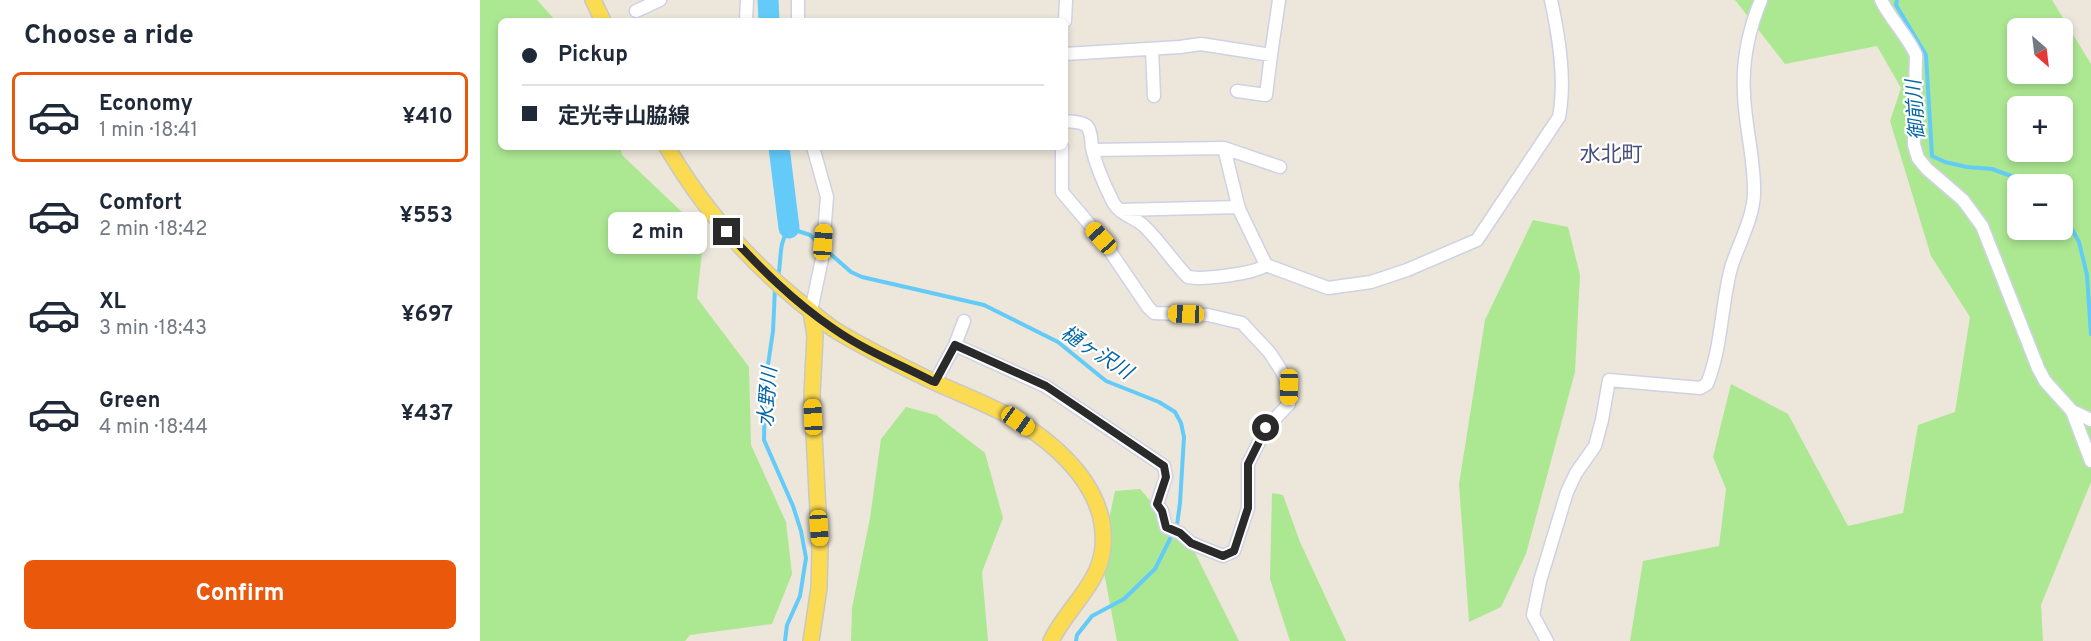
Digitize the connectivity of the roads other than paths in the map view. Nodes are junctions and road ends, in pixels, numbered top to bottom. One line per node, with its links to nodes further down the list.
1 (592, 0): 11 (main road)
2 (660, 0): 10 (street)
3 (747, 0): 12 (street)
4 (798, 0): 13 (street)
5 (1066, 0): 14 (street)
6 (1279, 0): 17 (street)
7 (1551, 0): 29 (street)
8 (1761, 0): 39 (street)
9 (1881, 0): 34 (street)
10 (636, 11)
11 (601, 18)
12 (746, 18)
13 (798, 18)
14 (1065, 18)
15 (1152, 49): 16 (street); 17 (street); 19 (street)
16 (1068, 54)
17 (1271, 55): 18 (street)
18 (1237, 91)
19 (1154, 96)
20 (1068, 122): 25 (street)
21 (1224, 148): 25 (street); 26 (street); 27 (street)
22 (670, 150): 30 (main road)
23 (814, 150): 30 (street)
24 (1062, 150): 32 (street)
25 (1093, 150): 28 (street)
26 (1280, 167)
27 (1239, 207): 28 (street); 29 (street)
28 (1119, 210): 29 (street)
29 (1266, 265)
30 (811, 311): 33 (main road); 37 (main road)
31 (964, 321): 32 (street)
32 (955, 345): 33 (street)
33 (935, 382): 38 (main road)
34 (2072, 411): 35 (street); 36 (street)
35 (2091, 420)
36 (2091, 461)
37 (811, 641)
38 (1051, 641)
39 (1547, 641)

